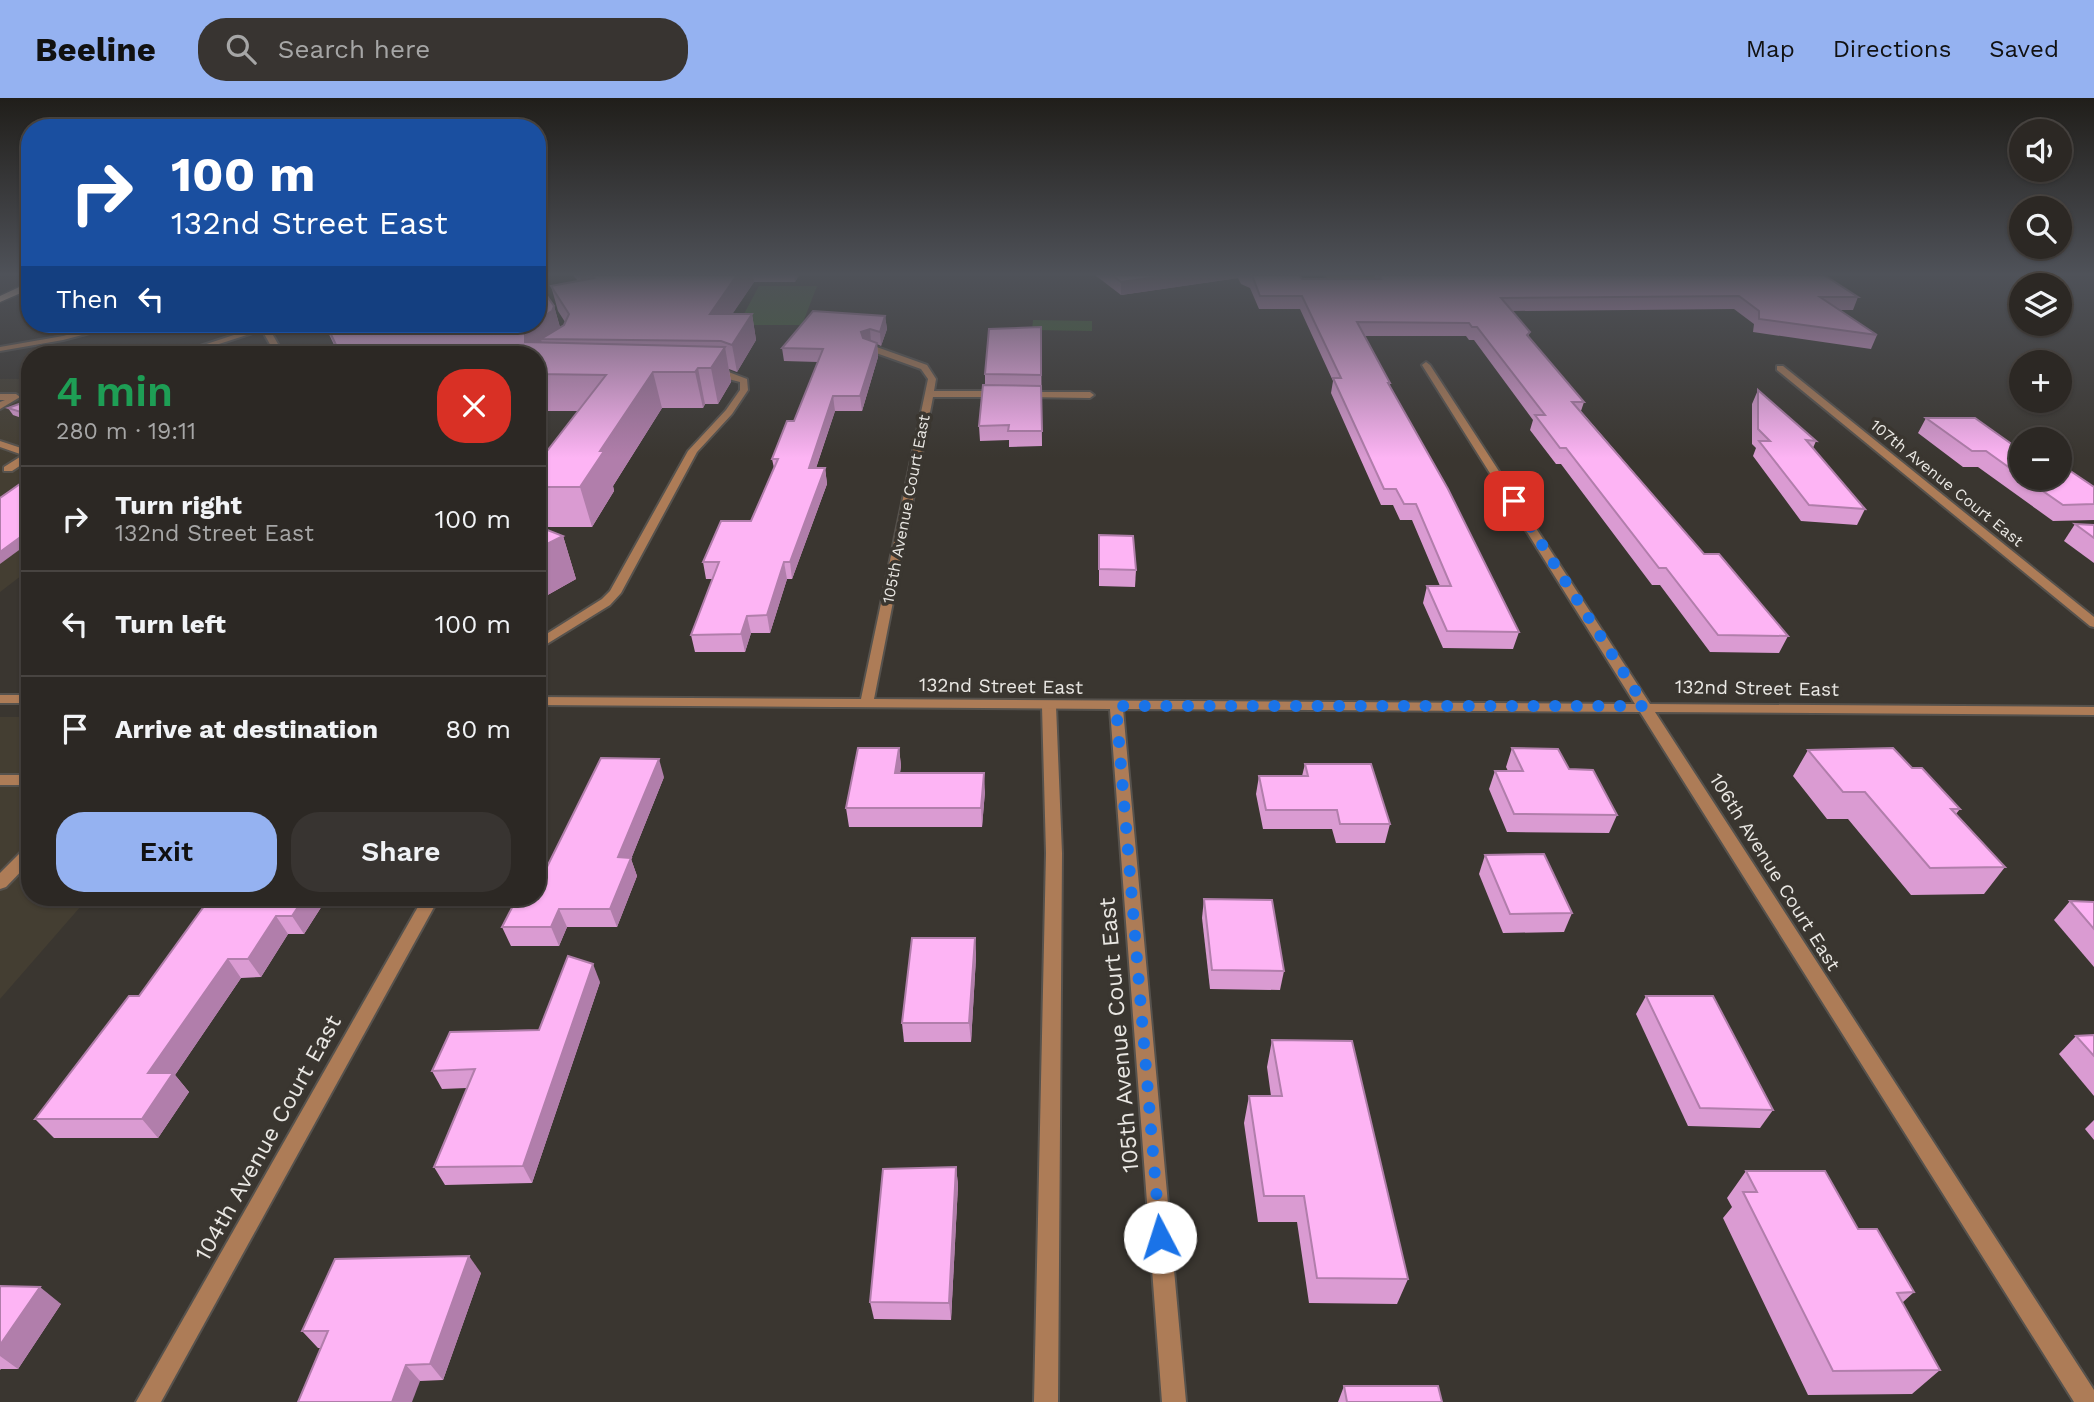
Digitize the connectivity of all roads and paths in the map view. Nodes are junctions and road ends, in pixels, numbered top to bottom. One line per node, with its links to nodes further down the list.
1 (72, 336): 5 (street)
2 (236, 336): 3 (street)
3 (205, 346)
4 (868, 347): 9 (street, 105th Avenue Court East)
5 (0, 349)
6 (1426, 365): 25 (street, 106th Avenue Court East)
7 (1780, 368): 17 (street, 107th Avenue Court East)
8 (703, 374): 18 (street)
9 (929, 394): 10 (street); 21 (street, 105th Avenue Court East)
10 (1090, 395)
11 (0, 397): 12 (street)
12 (0, 407)
13 (0, 444): 14 (street)
14 (21, 452)
15 (21, 460): 16 (street)
16 (3, 471)
17 (2094, 623)
18 (546, 640)
19 (0, 699): 20 (street)
20 (21, 699)
21 (867, 703): 22 (street, 132nd Street East); 23 (street, 132nd Street East)
22 (546, 704)
23 (1049, 706): 24 (street, 132nd Street East); 33 (street)
24 (1116, 706): 25 (street, 132nd Street East); 34 (street, 105th Avenue Court East)
25 (1645, 706): 26 (street, 132nd Street East); 35 (street, 106th Avenue Court East)
26 (2094, 710)
27 (0, 780): 28 (street)
28 (21, 780)
29 (21, 861): 30 (street)
30 (0, 883)
31 (426, 906): 32 (street, 104th Avenue Court East)
32 (148, 1402)
33 (1046, 1402)
34 (1174, 1402)
35 (2088, 1402)

